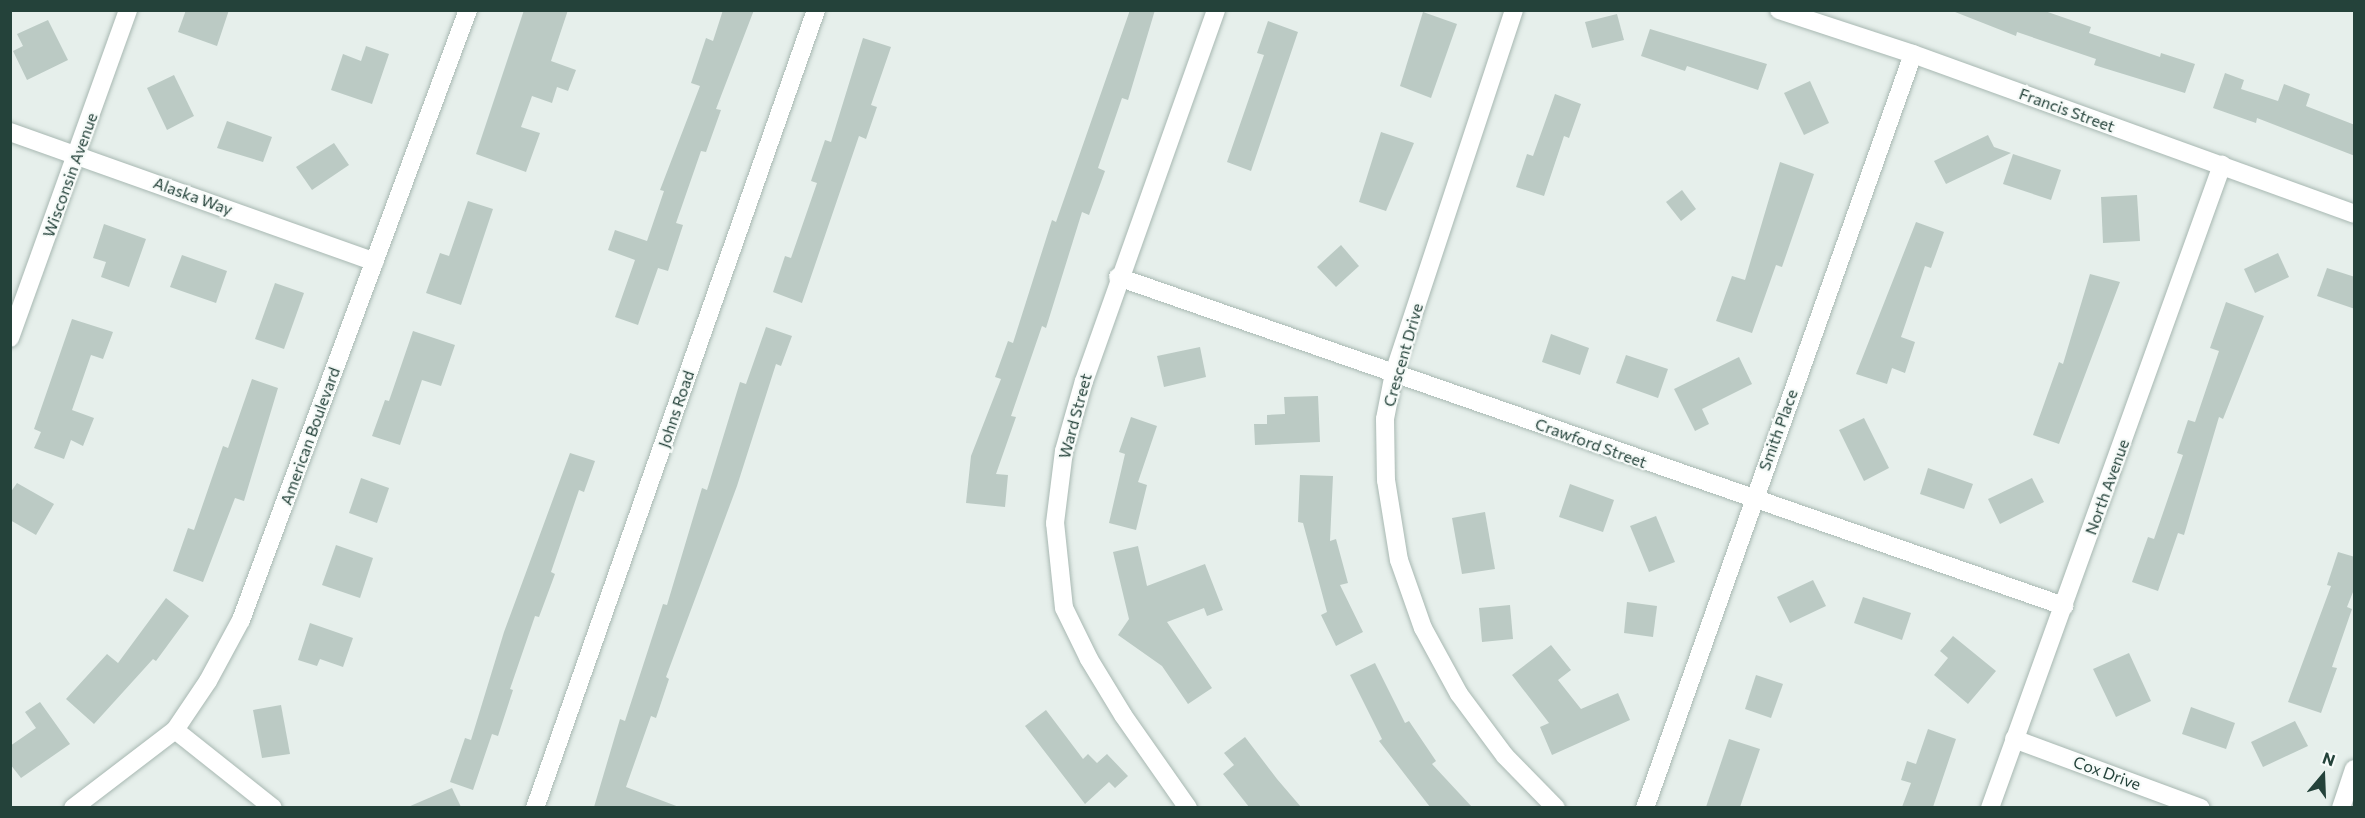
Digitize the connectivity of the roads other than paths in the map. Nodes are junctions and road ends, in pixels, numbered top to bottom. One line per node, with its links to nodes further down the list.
1 (128, 10): 9 (street, Wisconsin Avenue)
2 (468, 10): 12 (street, American Boulevard)
3 (816, 10): 23 (street, Johns Road)
4 (1216, 10): 13 (street, Ward Street)
5 (1514, 10): 15 (street, Crescent Drive)
6 (1779, 10): 7 (street, Francis Street)
7 (1913, 54): 10 (street, Francis Street); 16 (street, Smith Place)
8 (10, 132): 9 (street, Alaska Way)
9 (78, 154): 12 (street, Alaska Way); 14 (street, Wisconsin Avenue)
10 (2222, 165): 11 (street, Francis Street); 17 (street, North Avenue)
11 (2355, 214)
12 (375, 262): 18 (street, American Boulevard)
13 (1118, 277): 15 (street, Crawford Street); 24 (street, Ward Street)
14 (10, 338)
15 (1394, 373): 16 (street, Crawford Street); 25 (street, Crescent Drive)
16 (1753, 501): 17 (street, Crawford Street); 26 (street, Smith Place)
17 (2064, 606): 19 (street, North Avenue)
18 (175, 730): 21 (street, American Boulevard); 22 (street)
19 (2014, 739): 27 (street, North Avenue); 28 (street, Cox Drive)
20 (2355, 769): 29 (street)
21 (73, 807)
22 (273, 807)
23 (535, 807)
24 (1188, 807)
25 (1556, 807)
26 (1645, 807)
27 (1990, 807)
28 (2201, 807)
29 (2341, 807)

